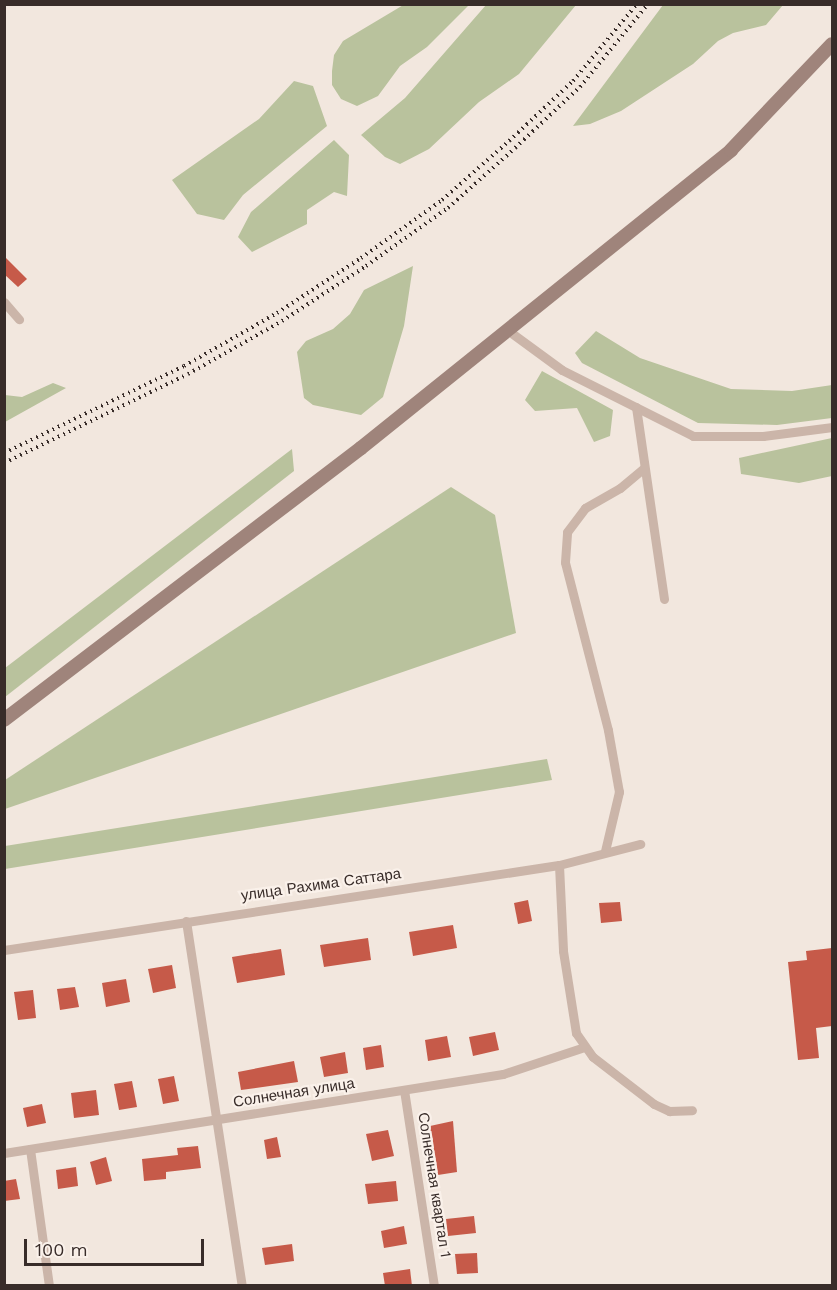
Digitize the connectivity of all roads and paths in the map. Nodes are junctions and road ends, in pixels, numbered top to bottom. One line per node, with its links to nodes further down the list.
1 (832, 44): 4 (main road)
2 (4, 302): 3 (street)
3 (19, 319)
4 (506, 329): 5 (street); 9 (main road)
5 (636, 407): 6 (street); 7 (street)
6 (832, 427)
7 (644, 468): 8 (street); 11 (street)
8 (664, 599)
9 (4, 720)
10 (640, 844): 11 (street, улица Рахима Саттара)
11 (605, 851): 12 (street, улица Рахима Саттара)
12 (559, 865): 13 (street, улица Рахима Саттара); 15 (street)
13 (186, 921): 14 (street, улица Рахима Саттара); 18 (street)
14 (4, 950)
15 (584, 1047): 16 (street, Солнечная улица); 17 (street)
16 (404, 1090): 18 (street, Солнечная улица); 23 (street, Солнечная квартал 1)
17 (692, 1110)
18 (214, 1121): 19 (street, Солнечная улица); 22 (street)
19 (30, 1149): 20 (street, Солнечная улица); 21 (street)
20 (4, 1153)
21 (48, 1286)
22 (242, 1286)
23 (434, 1286)

